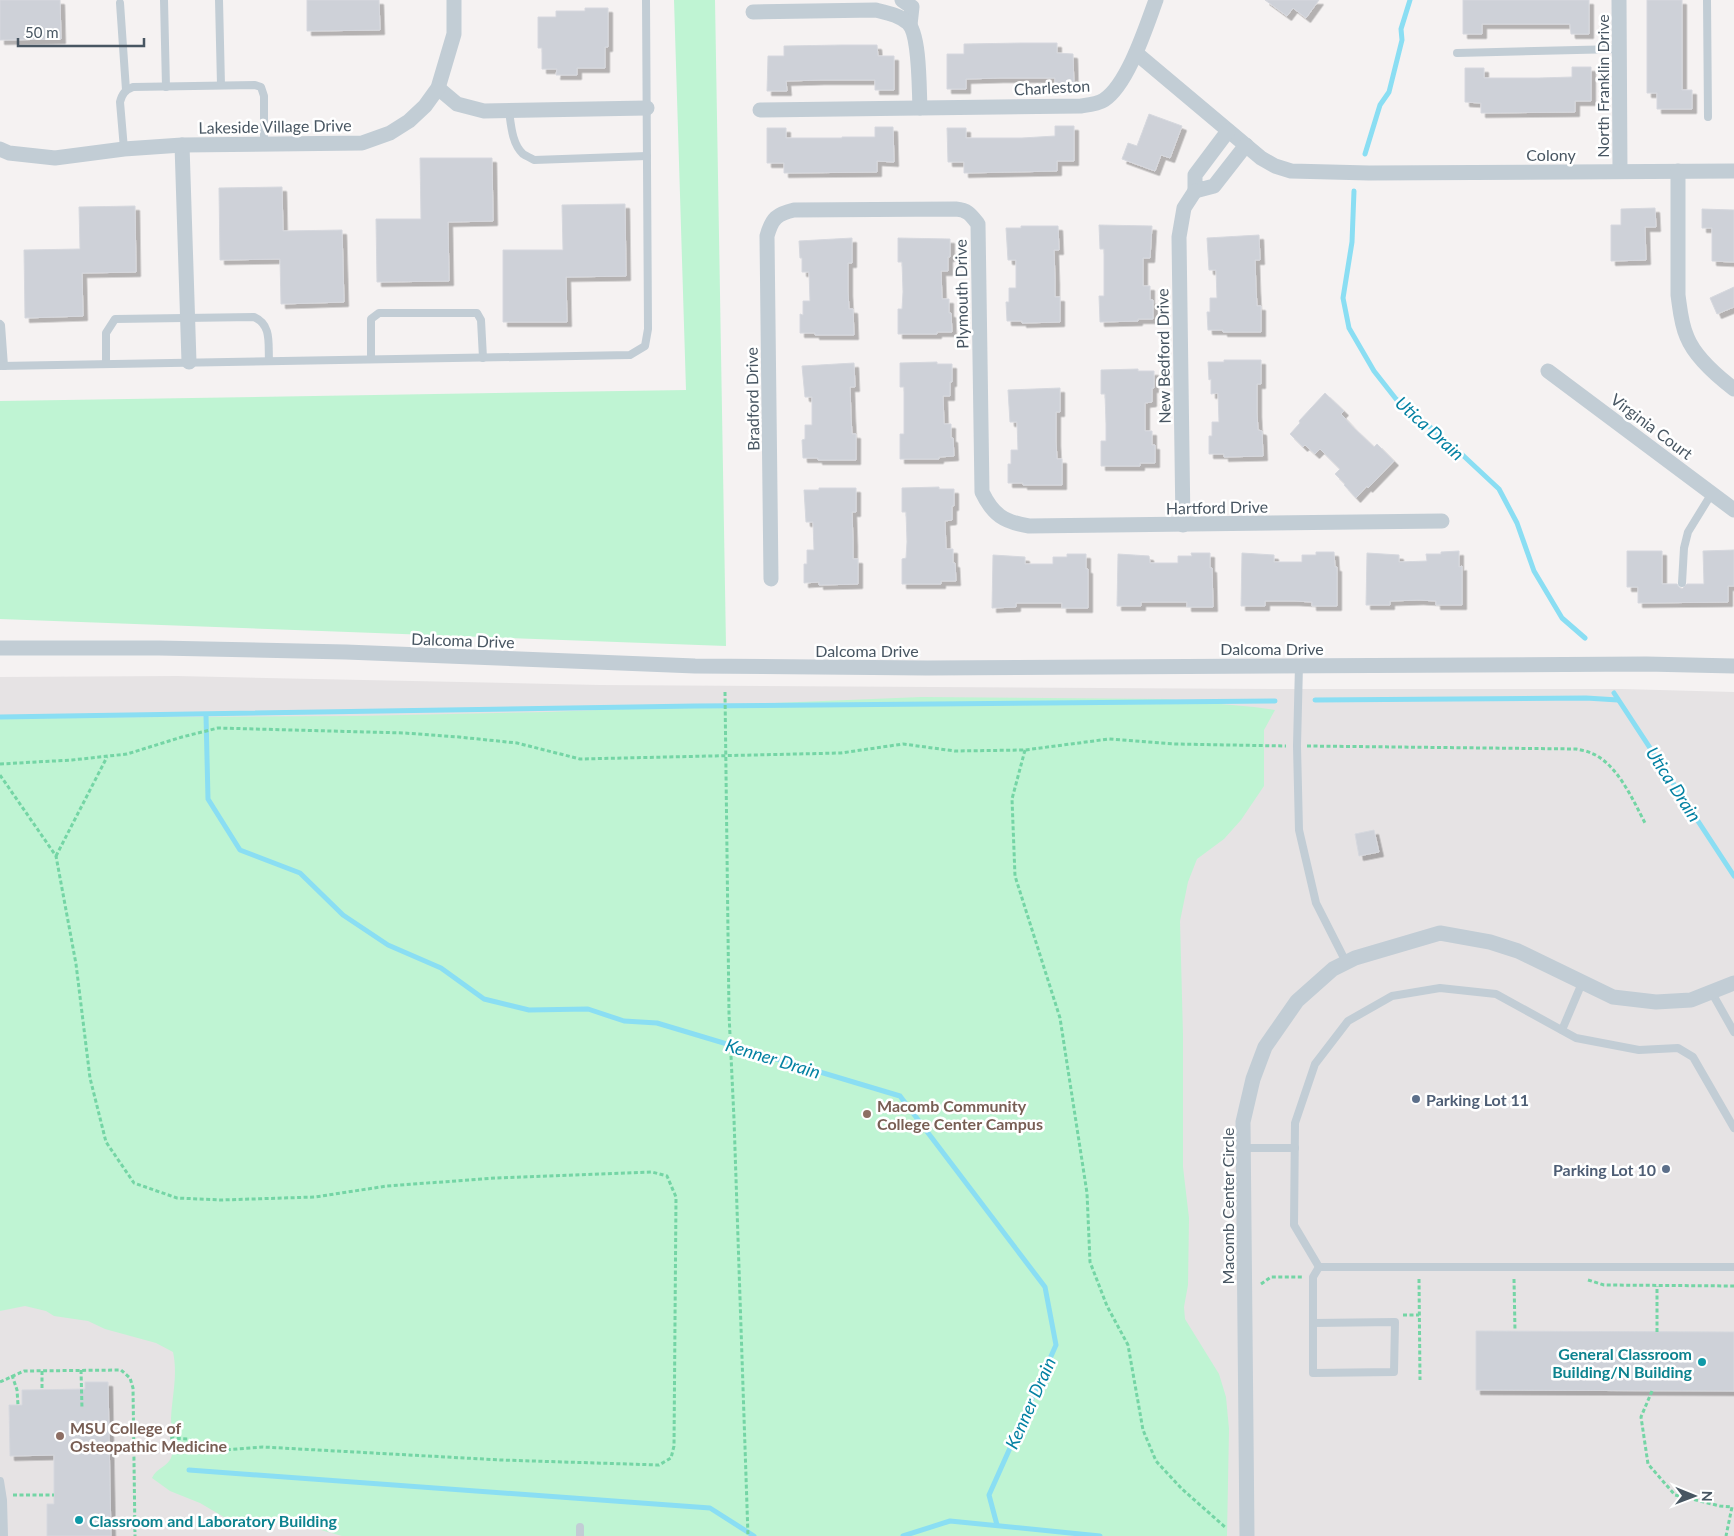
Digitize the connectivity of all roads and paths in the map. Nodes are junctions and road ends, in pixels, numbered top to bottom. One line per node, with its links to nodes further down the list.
1 (164, 0): 17 (lane)
2 (219, 0): 16 (lane)
3 (454, 0): 18 (street, Lakeside Village Drive)
4 (646, 0): 20 (lane)
5 (902, 0): 12 (street)
6 (1156, 0): 14 (street, Charleston)
7 (1619, 0): 13 (street, North Franklin Drive)
8 (1707, 0): 24 (lane)
9 (120, 3): 19 (lane)
10 (830, 6): 11 (street); 12 (street)
11 (753, 12)
12 (910, 25): 21 (street)
13 (1618, 49): 15 (lane); 34 (street, North Franklin Drive)
14 (1136, 53): 21 (street, Charleston); 25 (street)
15 (1457, 53)
16 (221, 86): 17 (lane); 26 (lane)
17 (166, 87): 19 (lane)
18 (438, 88): 23 (street); 26 (street, Lakeside Village Drive)
19 (126, 90): 30 (lane)
20 (646, 108): 23 (street); 31 (lane)
21 (920, 108): 22 (street, Charleston)
22 (760, 110)
23 (509, 112): 31 (lane)
24 (1708, 117)
25 (1228, 132): 28 (street); 35 (street, New Bedford Drive)
26 (264, 144): 27 (street, Lakeside Village Drive)
27 (182, 145): 30 (street, Lakeside Village Drive); 37 (street, Lakeside Village Drive)
28 (1246, 145): 34 (street, Colony); 35 (street)
29 (0, 149): 30 (street, Lakeside Village Drive)
30 (124, 149)
31 (647, 156): 39 (lane)
32 (1678, 171): 33 (street, Colony); 34 (street, Colony); 46 (street)
33 (1734, 171)
34 (1620, 172)
35 (1195, 191): 51 (street, New Bedford Drive)
36 (773, 219): 49 (street, Plymouth Drive); 52 (street, Bradford Drive)
37 (187, 317): 41 (lane); 42 (street, Lakeside Village Drive); 43 (lane)
38 (0, 324): 44 (lane)
39 (483, 358): 40 (lane); 40 (lane)
40 (371, 359): 41 (lane)
41 (269, 361): 42 (lane)
42 (189, 362): 43 (lane)
43 (106, 364): 44 (lane)
44 (2, 366)
45 (1548, 371): 47 (street, Virginia Court)
46 (1734, 388)
47 (1712, 493): 48 (street, Virginia Court); 53 (lane)
48 (1734, 510)
49 (995, 512): 51 (street, Hartford Drive)
50 (1442, 521): 51 (street, Hartford Drive)
51 (1183, 525)
52 (771, 579)
53 (1682, 583)
54 (0, 648): 55 (street, Dalcoma Drive)
55 (1299, 665): 56 (street, Dalcoma Drive); 58 (lane)
56 (1734, 666)
57 (725, 692): 60 (path)
58 (1297, 746): 59 (path); 64 (path); 66 (lane)
59 (1025, 750): 60 (path); 104 (path)
60 (725, 755): 61 (path); 108 (path)
61 (107, 756): 62 (path); 65 (path)
62 (0, 764)
63 (0, 775): 65 (path)
64 (1645, 823)
65 (56, 856): 98 (path)
66 (1346, 962): 67 (street, Macomb Center Circle); 73 (street, Macomb Center Circle)
67 (1582, 983): 69 (street, Macomb Center Circle); 70 (lane)
68 (1734, 983): 69 (street, Macomb Center Circle)
69 (1712, 993): 71 (lane)
70 (1562, 1030): 72 (lane); 74 (lane)
71 (1734, 1032)
72 (1734, 1128)
73 (1243, 1148): 74 (lane); 109 (street, Macomb Center Circle)
74 (1295, 1148): 75 (lane)
75 (1319, 1267): 76 (lane); 77 (lane)
76 (1734, 1267)
77 (1313, 1278): 83 (path); 86 (lane)
78 (1428, 1279): 84 (path)
79 (1505, 1279): 87 (path)
80 (1586, 1279): 81 (path)
81 (1657, 1286): 82 (path); 88 (path)
82 (1734, 1286)
83 (1257, 1287)
84 (1419, 1314): 85 (path); 92 (path)
85 (1401, 1315)
86 (1313, 1323): 86 (lane)
87 (1515, 1331)
88 (1656, 1332)
89 (81, 1370): 90 (path); 97 (path); 106 (path)
90 (42, 1371): 91 (path); 94 (path)
91 (12, 1375): 93 (path); 96 (path)
92 (1420, 1380)
93 (0, 1382)
94 (42, 1390)
95 (1652, 1391): 102 (path)
96 (18, 1405)
97 (82, 1409)
98 (169, 1438)
99 (0, 1481): 105 (lane)
100 (13, 1495): 101 (path)
101 (54, 1495)
102 (1733, 1507): 110 (path)
103 (580, 1527): 107 (lane)
104 (1224, 1527)
105 (4, 1536)
106 (135, 1536)
107 (580, 1536)
108 (748, 1536)
109 (1247, 1536)
110 (1726, 1536)

